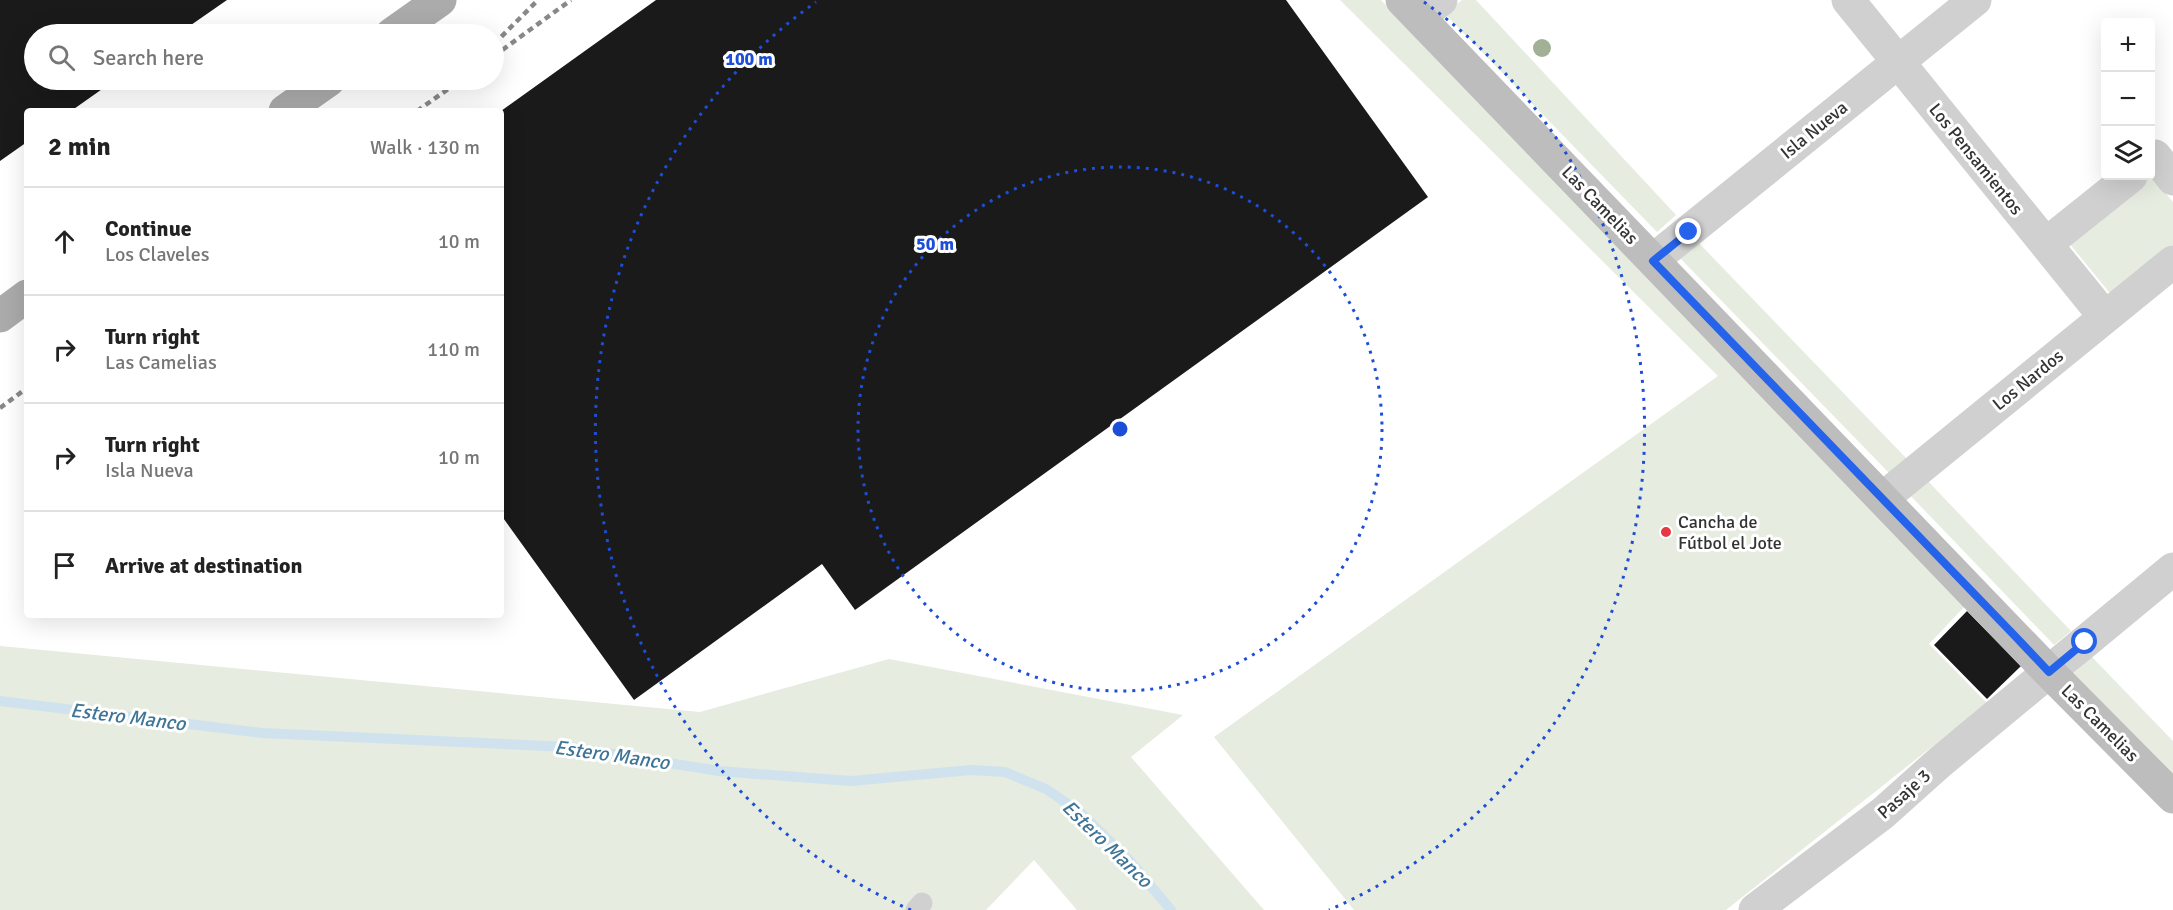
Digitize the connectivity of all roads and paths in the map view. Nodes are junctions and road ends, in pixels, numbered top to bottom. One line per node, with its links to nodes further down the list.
1 (440, 0): 5 (main road)
2 (1848, 0): 6 (street, Los Pensamientos)
3 (1975, 0): 6 (street, Isla Nueva)
4 (1421, 6): 11 (street, Las Camelias)
5 (406, 24)
6 (1898, 62): 10 (street, Los Pensamientos); 11 (street, Isla Nueva)
7 (315, 90): 8 (main road)
8 (289, 108)
9 (2156, 162): 10 (street)
10 (2046, 244): 15 (street, Los Pensamientos)
11 (1653, 261): 16 (street, Las Camelias)
12 (2173, 262): 15 (street, Los Nardos)
13 (24, 298): 14 (main road)
14 (0, 316)
15 (2105, 317): 16 (street, Los Nardos)
16 (1883, 498): 18 (street, Las Camelias)
17 (2173, 569): 18 (street, Pasaje 3)
18 (2049, 672): 19 (street, Las Camelias); 20 (street, Pasaje 3)
19 (2173, 797)
20 (1755, 910)

